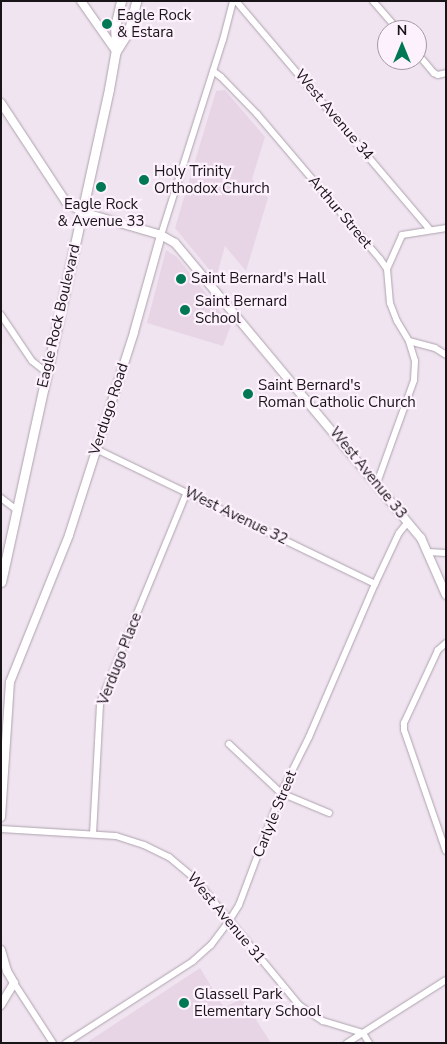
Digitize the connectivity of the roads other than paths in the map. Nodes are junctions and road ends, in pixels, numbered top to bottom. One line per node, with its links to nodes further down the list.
1 (82, 1): 7 (street)
2 (121, 1): 7 (main road, Eagle Rock Boulevard)
3 (136, 1): 7 (main road, Eagle Rock Boulevard)
4 (235, 1): 9 (street, Verdugo Road); 14 (street, West Avenue 34)
5 (373, 1): 6 (street)
6 (389, 20)
7 (116, 51): 12 (main road, Eagle Rock Boulevard)
8 (427, 65): 10 (street)
9 (213, 72): 15 (street, Verdugo Road); 16 (street, Arthur Street)
10 (446, 73)
11 (1, 103): 12 (street, West Avenue 33)
12 (82, 212): 15 (street, West Avenue 33); 20 (main road, Eagle Rock Boulevard)
13 (446, 228): 14 (street)
14 (430, 230): 16 (street)
15 (161, 235): 21 (street, Verdugo Road); 22 (street, West Avenue 33)
16 (387, 269): 18 (street)
17 (1, 315): 20 (street)
18 (409, 341): 19 (street); 22 (street)
19 (446, 355)
20 (46, 372): 25 (main road, Eagle Rock Boulevard)
21 (96, 449): 23 (street, West Avenue 32); 33 (street, Verdugo Road)
22 (377, 483): 26 (street, West Avenue 33)
23 (187, 492): 30 (street, West Avenue 32); 39 (street, Verdugo Place)
24 (1, 498): 25 (street)
25 (17, 510): 29 (main road, Eagle Rock Boulevard)
26 (408, 522): 27 (street, West Avenue 33); 30 (street, Carlyle Street)
27 (428, 552): 28 (street); 31 (street, West Avenue 33)
28 (446, 553)
29 (1, 582)
30 (376, 584): 35 (street, Carlyle Street)
31 (446, 595)
32 (446, 643): 40 (street)
33 (5, 687): 37 (street, Verdugo Road)
34 (229, 744): 35 (street)
35 (281, 793): 36 (street); 41 (street, Carlyle Street)
36 (329, 813)
37 (1, 817)
38 (1, 829): 39 (street, West Avenue 31)
39 (93, 834): 41 (street, West Avenue 31)
40 (446, 851)
41 (229, 921): 46 (street, West Avenue 31); 48 (street, Carlyle Street)
42 (1, 950): 44 (street)
43 (446, 980): 46 (street)
44 (14, 983): 45 (street); 47 (street)
45 (1, 1004)
46 (363, 1033): 49 (street); 50 (street)
47 (53, 1043)
48 (66, 1043)
49 (346, 1043)
50 (369, 1043)

